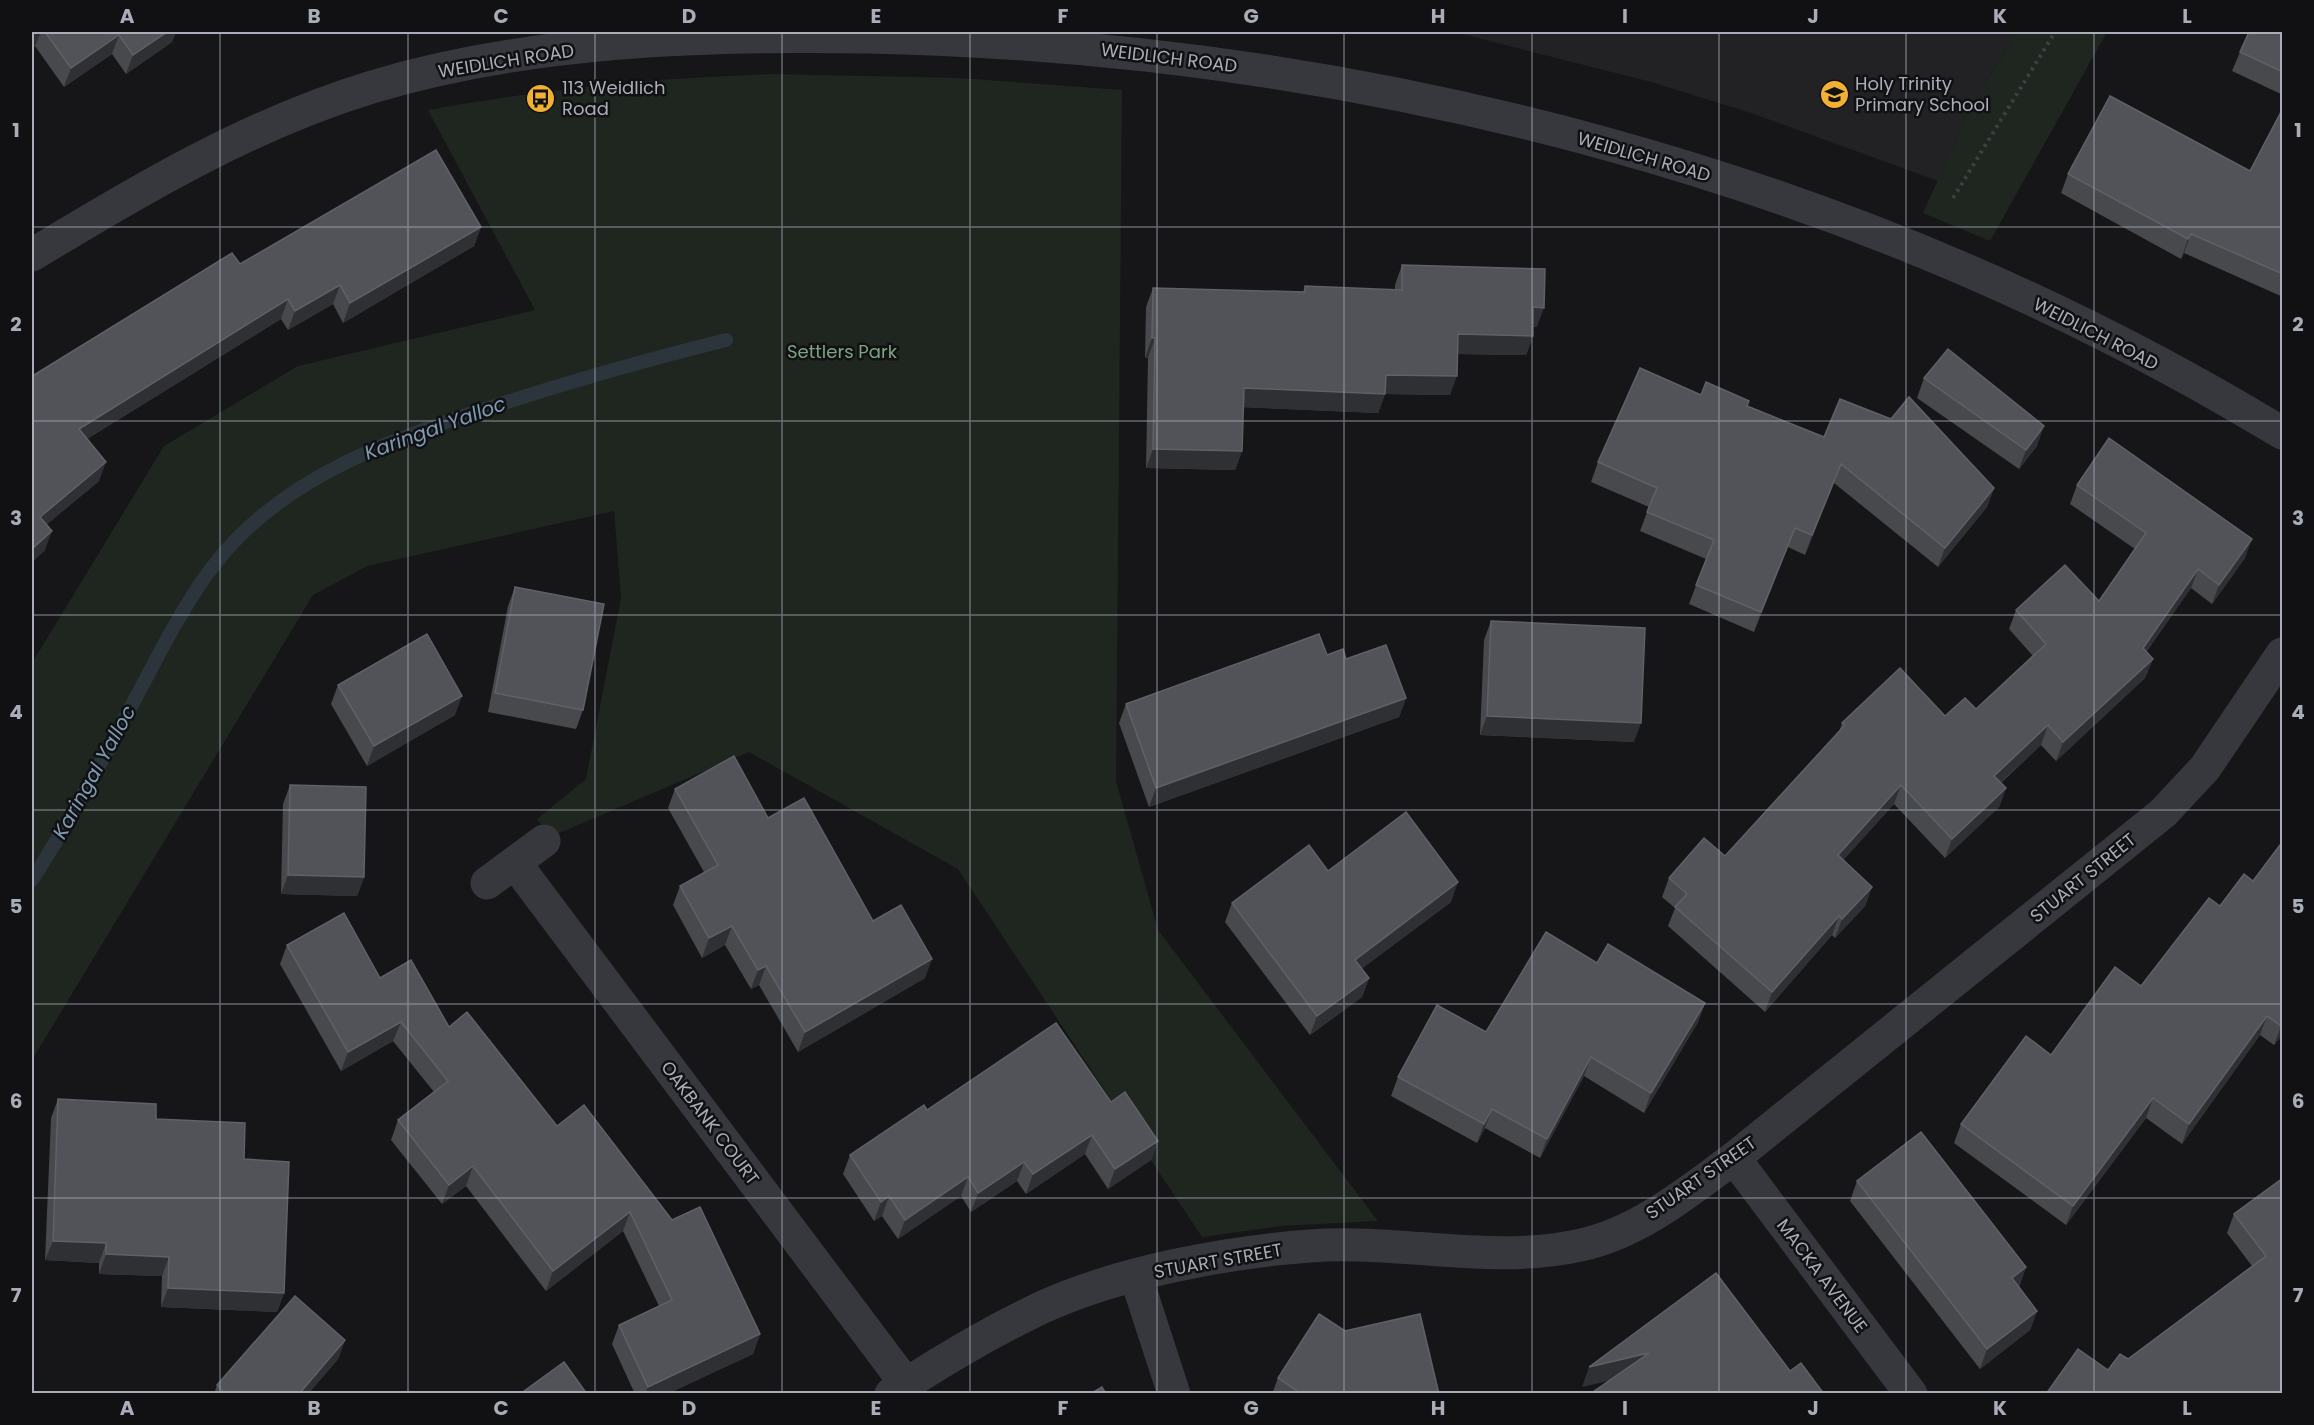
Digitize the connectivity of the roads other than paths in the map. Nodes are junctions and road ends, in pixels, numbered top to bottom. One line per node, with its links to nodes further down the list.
1 (32, 255): 2 (street, WEIDLICH ROAD)
2 (2283, 433)
3 (2283, 654): 7 (street, STUART STREET)
4 (544, 841): 5 (street)
5 (515, 863): 6 (street); 9 (street, OAKBANK COURT)
6 (488, 883)
7 (1734, 1158): 8 (street, STUART STREET); 11 (street, MACKA AVENUE)
8 (1136, 1277): 9 (street, STUART STREET); 10 (street)
9 (898, 1389)
10 (1174, 1394)
11 (1911, 1394)

